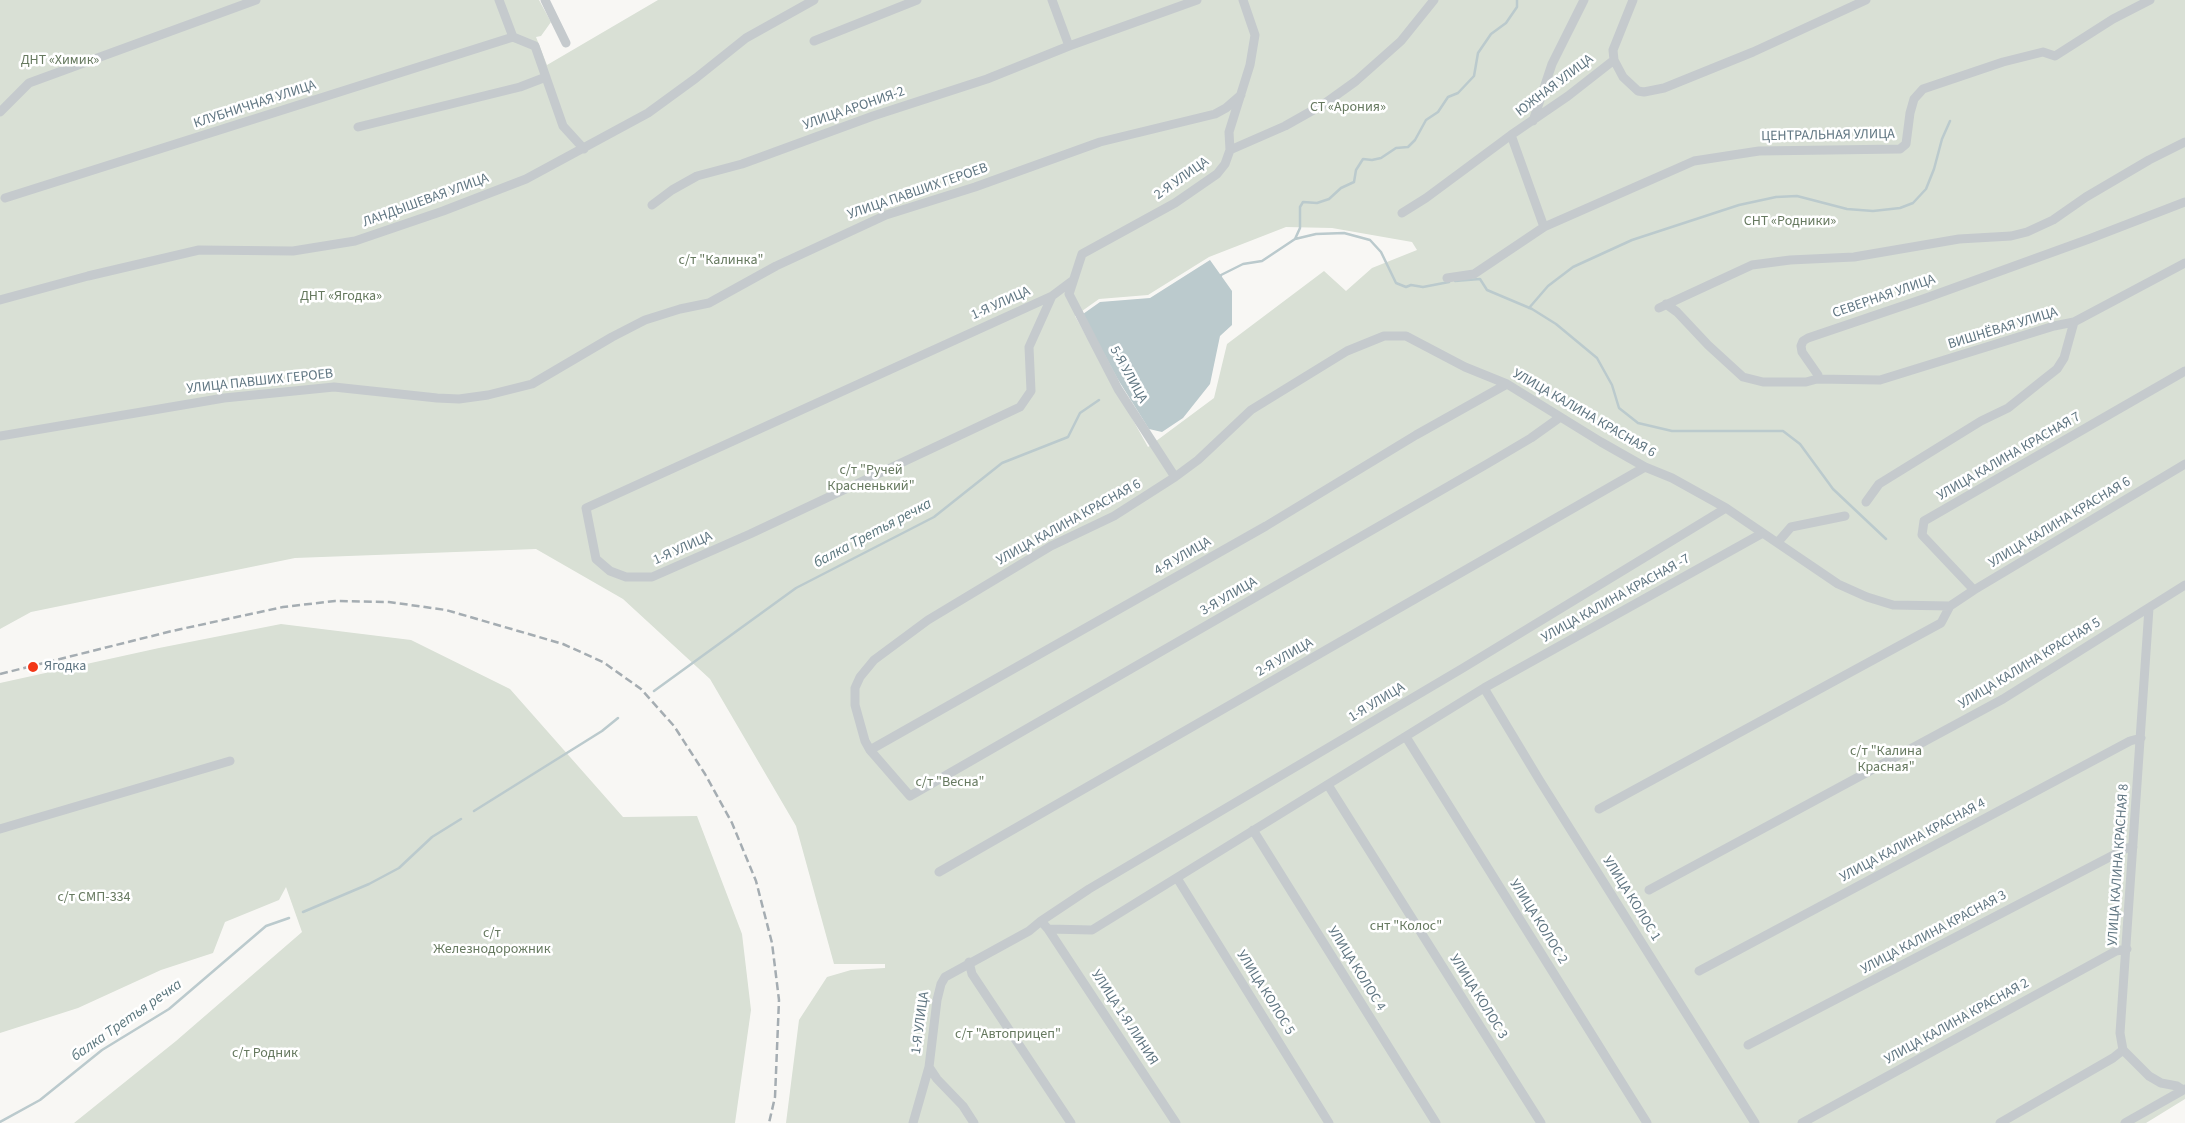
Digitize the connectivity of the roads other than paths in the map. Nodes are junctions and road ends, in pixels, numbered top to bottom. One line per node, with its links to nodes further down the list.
1 (256, 0): 21 (street)
2 (499, 0): 14 (street)
3 (545, 0): 16 (street)
4 (814, 0): 26 (street, ЛАНДЫШЕВАЯ УЛИЦА)
5 (917, 0): 15 (street)
6 (1052, 0): 17 (street)
7 (1197, 0): 17 (street, УЛИЦА АРОНИЯ-2)
8 (1243, 0): 20 (street, 2-Я УЛИЦА)
9 (1434, 0): 27 (street)
10 (1584, 0): 22 (street)
11 (1633, 0): 18 (street)
12 (1866, 0): 18 (street, ЮЖНАЯ УЛИЦА)
13 (2150, 0): 32 (street, ЦЕНТРАЛЬНАЯ УЛИЦА)
14 (513, 37): 19 (street); 28 (street, КЛУБНИЧНАЯ УЛИЦА)
15 (814, 41)
16 (566, 44)
17 (1069, 46): 30 (street, УЛИЦА АРОНИЯ-2)
18 (1611, 58): 22 (street, ЮЖНАЯ УЛИЦА)
19 (546, 77): 23 (street); 26 (street)
20 (1241, 95): 27 (street, 2-Я УЛИЦА); 43 (street, УЛИЦА ПАВШИХ ГЕРОЕВ)
21 (0, 112)
22 (1533, 121): 24 (street, ЮЖНАЯ УЛИЦА)
23 (358, 127)
24 (1510, 135): 31 (street, ЮЖНАЯ УЛИЦА); 32 (street)
25 (2185, 142): 40 (street)
26 (584, 149): 37 (street, ЛАНДЫШЕВАЯ УЛИЦА)
27 (1230, 150): 35 (street, 2-Я УЛИЦА)
28 (5, 198)
29 (2185, 202): 40 (street, СЕВЕРНАЯ УЛИЦА)
30 (652, 205)
31 (1402, 213)
32 (1544, 226): 34 (street, ЦЕНТРАЛЬНАЯ УЛИЦА)
33 (2185, 263): 38 (street, ВИШНЁВАЯ УЛИЦА)
34 (1447, 278)
35 (1072, 281): 36 (street, 1-Я УЛИЦА); 46 (street, 5-Я УЛИЦА)
36 (1052, 296): 36 (street, 1-Я УЛИЦА)
37 (0, 300)
38 (2074, 322): 40 (street, ВИШНЁВАЯ УЛИЦА); 47 (street)
39 (2185, 371): 53 (street, УЛИЦА КАЛИНА КРАСНАЯ 7)
40 (1818, 379)
41 (1508, 384): 42 (street, УЛИЦА КАЛИНА КРАСНАЯ 6); 46 (street, УЛИЦА КАЛИНА КРАСНАЯ 6); 59 (street, 4-Я УЛИЦА)
42 (1559, 418): 45 (street, УЛИЦА КАЛИНА КРАСНАЯ 6); 59 (street, 3-Я УЛИЦА)
43 (0, 436)
44 (2185, 464): 53 (street, УЛИЦА КАЛИНА КРАСНАЯ 6)
45 (1645, 467): 48 (street, УЛИЦА КАЛИНА КРАСНАЯ 6); 66 (street, 2-Я УЛИЦА)
46 (1175, 477): 59 (street, УЛИЦА КАЛИНА КРАСНАЯ 6)
47 (1866, 502)
48 (1726, 508): 50 (street, УЛИЦА КАЛИНА КРАСНАЯ 6); 69 (street, 1-Я УЛИЦА)
49 (1845, 516): 51 (street)
50 (1761, 534): 51 (street, УЛИЦА КАЛИНА КРАСНАЯ 6); 56 (street, УЛИЦА КАЛИНА КРАСНАЯ -7)
51 (1778, 542): 54 (street, УЛИЦА КАЛИНА КРАСНАЯ 6)
52 (2185, 585): 55 (street, УЛИЦА КАЛИНА КРАСНАЯ 5)
53 (1974, 590): 54 (street, УЛИЦА КАЛИНА КРАСНАЯ 6)
54 (1950, 606): 62 (street, УЛИЦА КАЛИНА КРАСНАЯ 6)
55 (2149, 608): 58 (street, УЛИЦА КАЛИНА КРАСНАЯ 8); 68 (street, УЛИЦА КАЛИНА КРАСНАЯ 5)
56 (1484, 688): 57 (street); 86 (street, УЛИЦА КОЛОС 1)
57 (1406, 736): 61 (street); 85 (street, УЛИЦА КОЛОС 2)
58 (2141, 738): 65 (street, УЛИЦА КАЛИНА КРАСНАЯ 8); 73 (street, УЛИЦА КАЛИНА КРАСНАЯ 4)
59 (870, 750)
60 (230, 761): 63 (street)
61 (1328, 785): 64 (street); 84 (street, УЛИЦА КОЛОС 3)
62 (1599, 809)
63 (0, 829)
64 (1253, 830): 67 (street); 83 (street, УЛИЦА КОЛОС 4)
65 (2133, 847): 71 (street, УЛИЦА КАЛИНА КРАСНАЯ 8); 74 (street, УЛИЦА КАЛИНА КРАСНАЯ 3)
66 (938, 872)
67 (1177, 878): 70 (street); 82 (street, УЛИЦА КОЛОС 5)
68 (1649, 890)
69 (1042, 921): 70 (street); 72 (street, 1-Я УЛИЦА)
70 (1048, 929): 81 (street, УЛИЦА 1-Я ЛИНИЯ)
71 (2127, 949): 75 (street, УЛИЦА КАЛИНА КРАСНАЯ 8); 87 (street, УЛИЦА КАЛИНА КРАСНАЯ 2)
72 (969, 962): 76 (street, 1-Я УЛИЦА); 80 (street)
73 (1699, 971)
74 (1748, 1046)
75 (2123, 1050): 77 (street); 88 (street)
76 (929, 1067): 78 (street, 1-Я УЛИЦА); 79 (street)
77 (2184, 1090): 89 (street)
78 (913, 1123)
79 (974, 1123)
80 (1071, 1123)
81 (1176, 1123)
82 (1329, 1123)
83 (1436, 1123)
84 (1541, 1123)
85 (1647, 1123)
86 (1755, 1123)
87 (1802, 1123)
88 (2000, 1123)
89 (2124, 1123)

